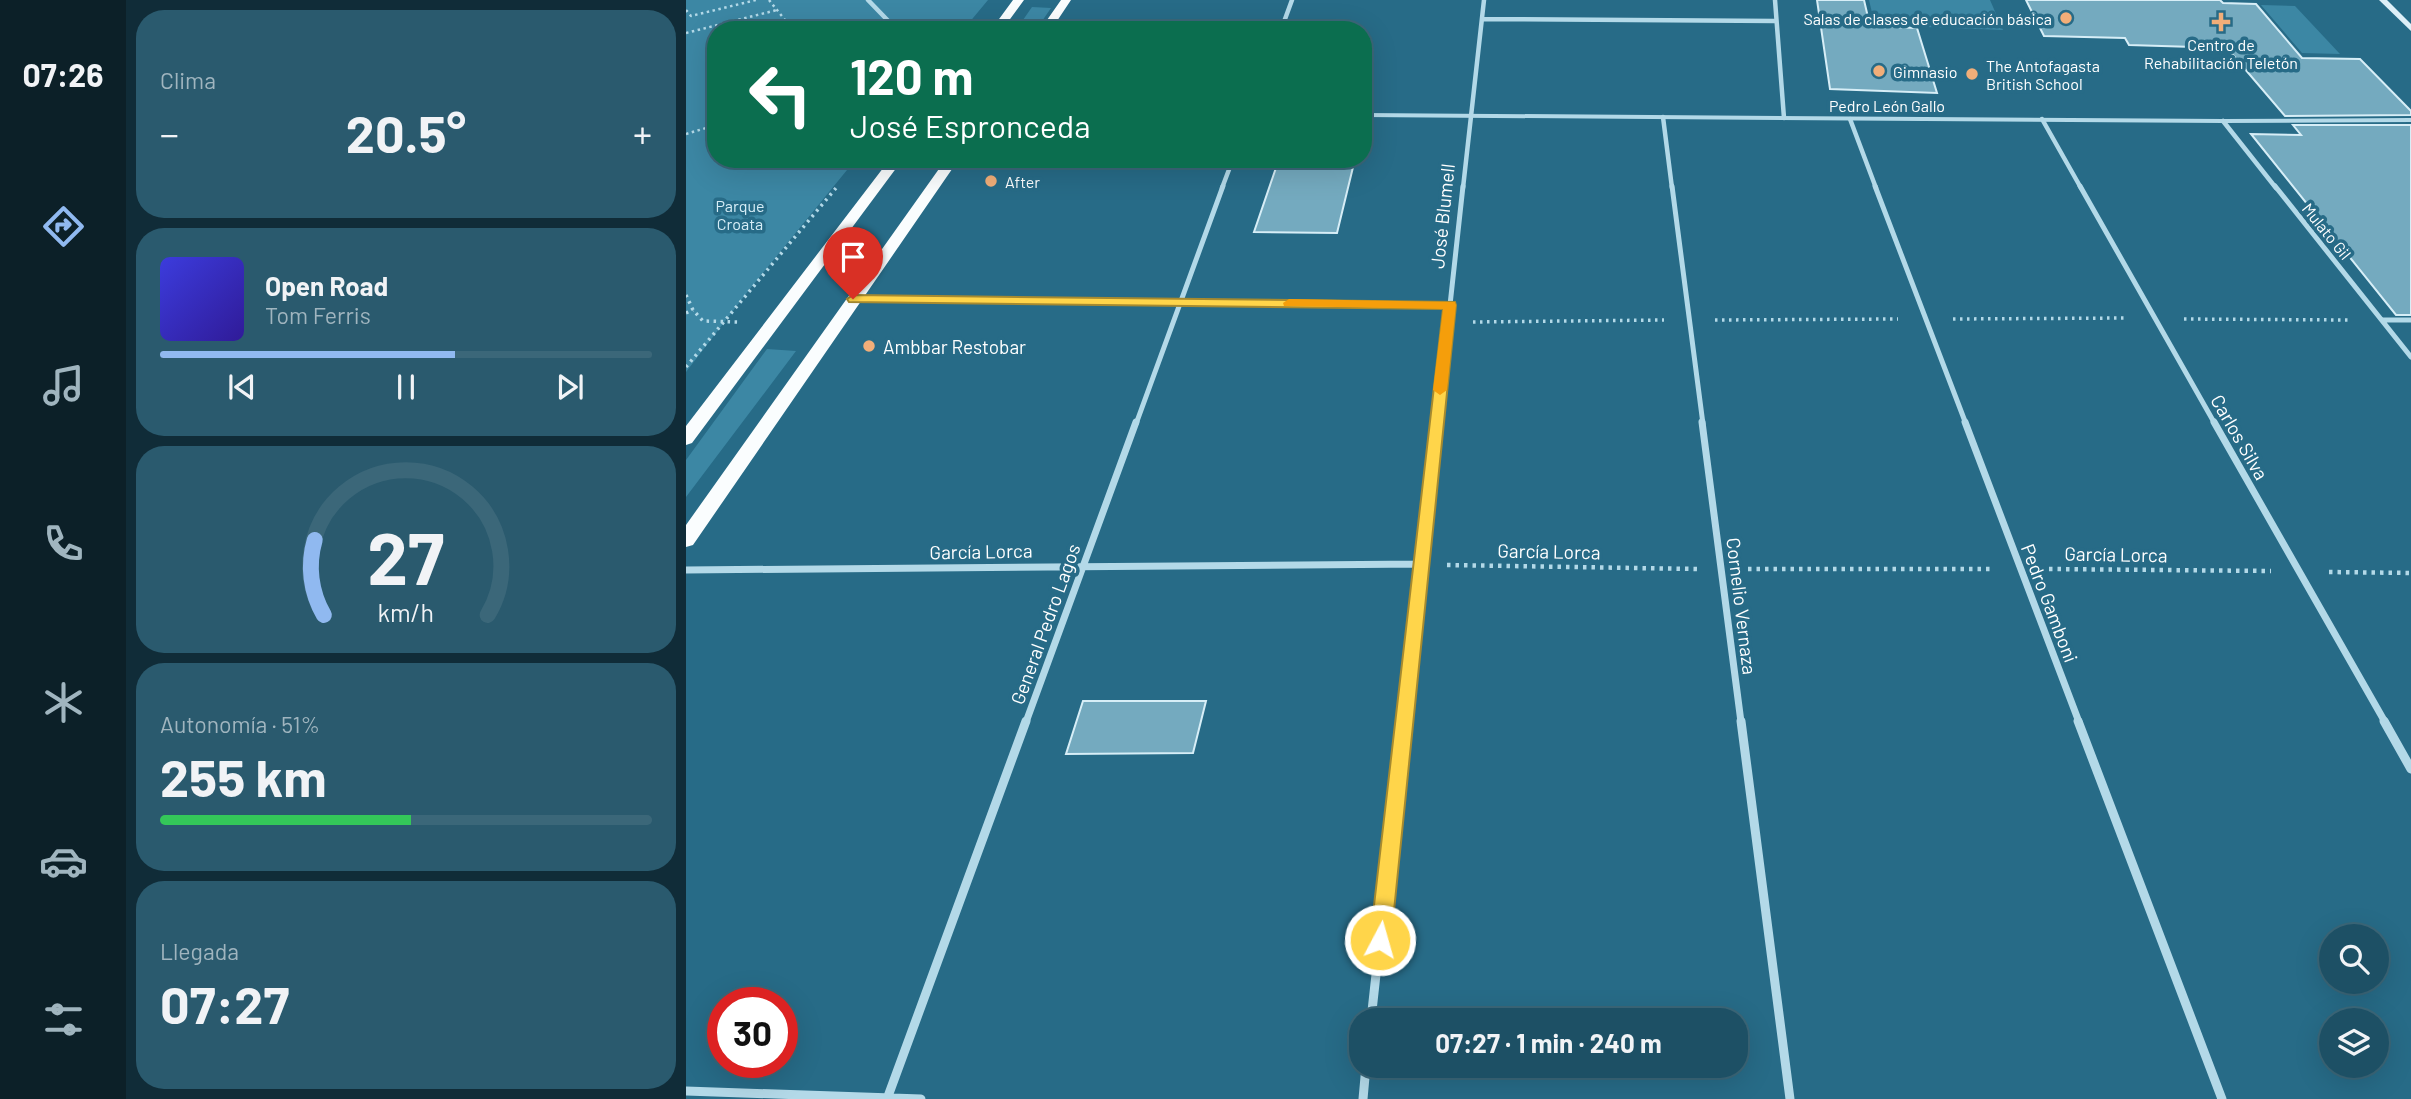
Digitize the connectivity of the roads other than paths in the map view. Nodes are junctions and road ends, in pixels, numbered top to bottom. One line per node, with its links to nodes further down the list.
1 (868, 0): 9 (street)
2 (1019, 0): 10 (highway)
3 (1066, 0): 11 (highway)
4 (1292, 0): 12 (street)
5 (1484, 0): 8 (street, José Blumell)
6 (1775, 0): 13 (street)
7 (2383, 0): 14 (main road)
8 (1482, 19): 13 (street); 16 (street, José Blumell)
9 (888, 21)
10 (1003, 21)
11 (1051, 21)
12 (1284, 21)
13 (1775, 21): 18 (street)
14 (2411, 29)
15 (1372, 115): 16 (street, Pedro León Gallo)
16 (1471, 115): 17 (street, Pedro León Gallo); 28 (street, José Blumell)
17 (1663, 117): 18 (street, Pedro León Gallo); 44 (street, Cornelio Vernaza)
18 (1784, 118): 19 (street, Pedro León Gallo)
19 (1850, 119): 20 (street, Pedro León Gallo); 45 (street, Pedro Gamboni)
20 (2042, 119): 22 (street, Pedro León Gallo); 37 (street, Carlos Silva)
21 (2411, 120): 22 (street, Pedro León Gallo)
22 (2223, 121): 29 (street, Mulato Gil)
23 (890, 168): 32 (highway)
24 (947, 168): 26 (highway)
25 (1230, 168): 27 (street, General Pedro Lagos)
26 (853, 299): 27 (street); 33 (highway)
27 (1181, 303): 28 (street); 35 (street, General Pedro Lagos)
28 (1450, 305): 34 (street, José Blumell)
29 (2383, 320): 30 (street); 31 (street, Mulato Gil)
30 (2411, 320)
31 (2411, 357)
32 (686, 439)
33 (686, 540)
34 (1421, 564): 35 (street, García Lorca); 38 (street, José Blumell)
35 (1084, 565): 36 (street, García Lorca); 41 (street, General Pedro Lagos)
36 (686, 570)
37 (2411, 769)
38 (1372, 1008)
39 (1365, 1078): 43 (street)
40 (686, 1091): 41 (street)
41 (887, 1098): 42 (street)
42 (920, 1099)
43 (1363, 1099)
44 (1790, 1099)
45 (2222, 1099)

